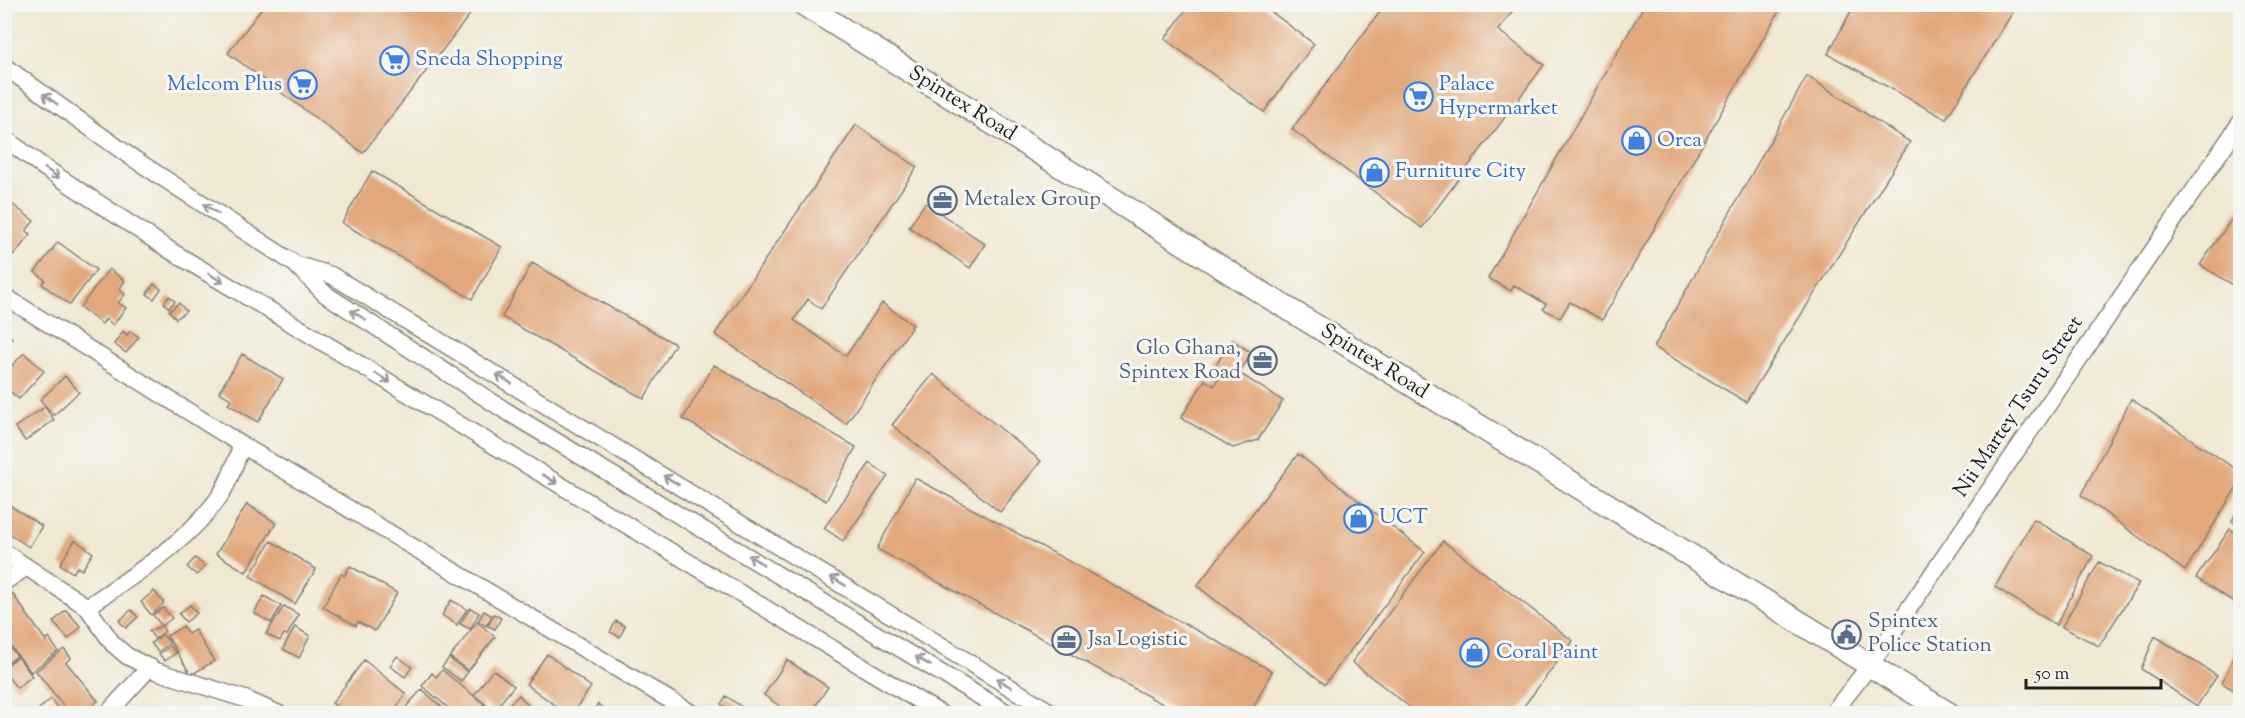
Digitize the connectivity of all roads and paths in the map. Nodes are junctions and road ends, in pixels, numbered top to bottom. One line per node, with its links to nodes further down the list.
1 (803, 4): 12 (main road, Spintex Road)
2 (4, 66): 5 (street, one-way to 2)
3 (2241, 123): 12 (street, Nii Martey Tsuru Street)
4 (4, 138): 17 (street, one-way to 17)
5 (295, 264): 18 (street, one-way to 5); 19 (street, one-way to 5)
6 (4, 296): 7 (street)
7 (242, 445): 11 (street); 16 (street)
8 (4, 552): 9 (street)
9 (25, 568): 10 (street); 11 (street)
10 (4, 582)
11 (87, 607): 13 (street)
12 (1871, 664): 20 (street, Nii Martey Tsuru Street); 21 (main road, Spintex Road)
13 (150, 667): 14 (street); 15 (street)
14 (107, 714)
15 (279, 714)
16 (693, 714)
17 (941, 714)
18 (1009, 714)
19 (1054, 714)
20 (1832, 714)
21 (1949, 714)

